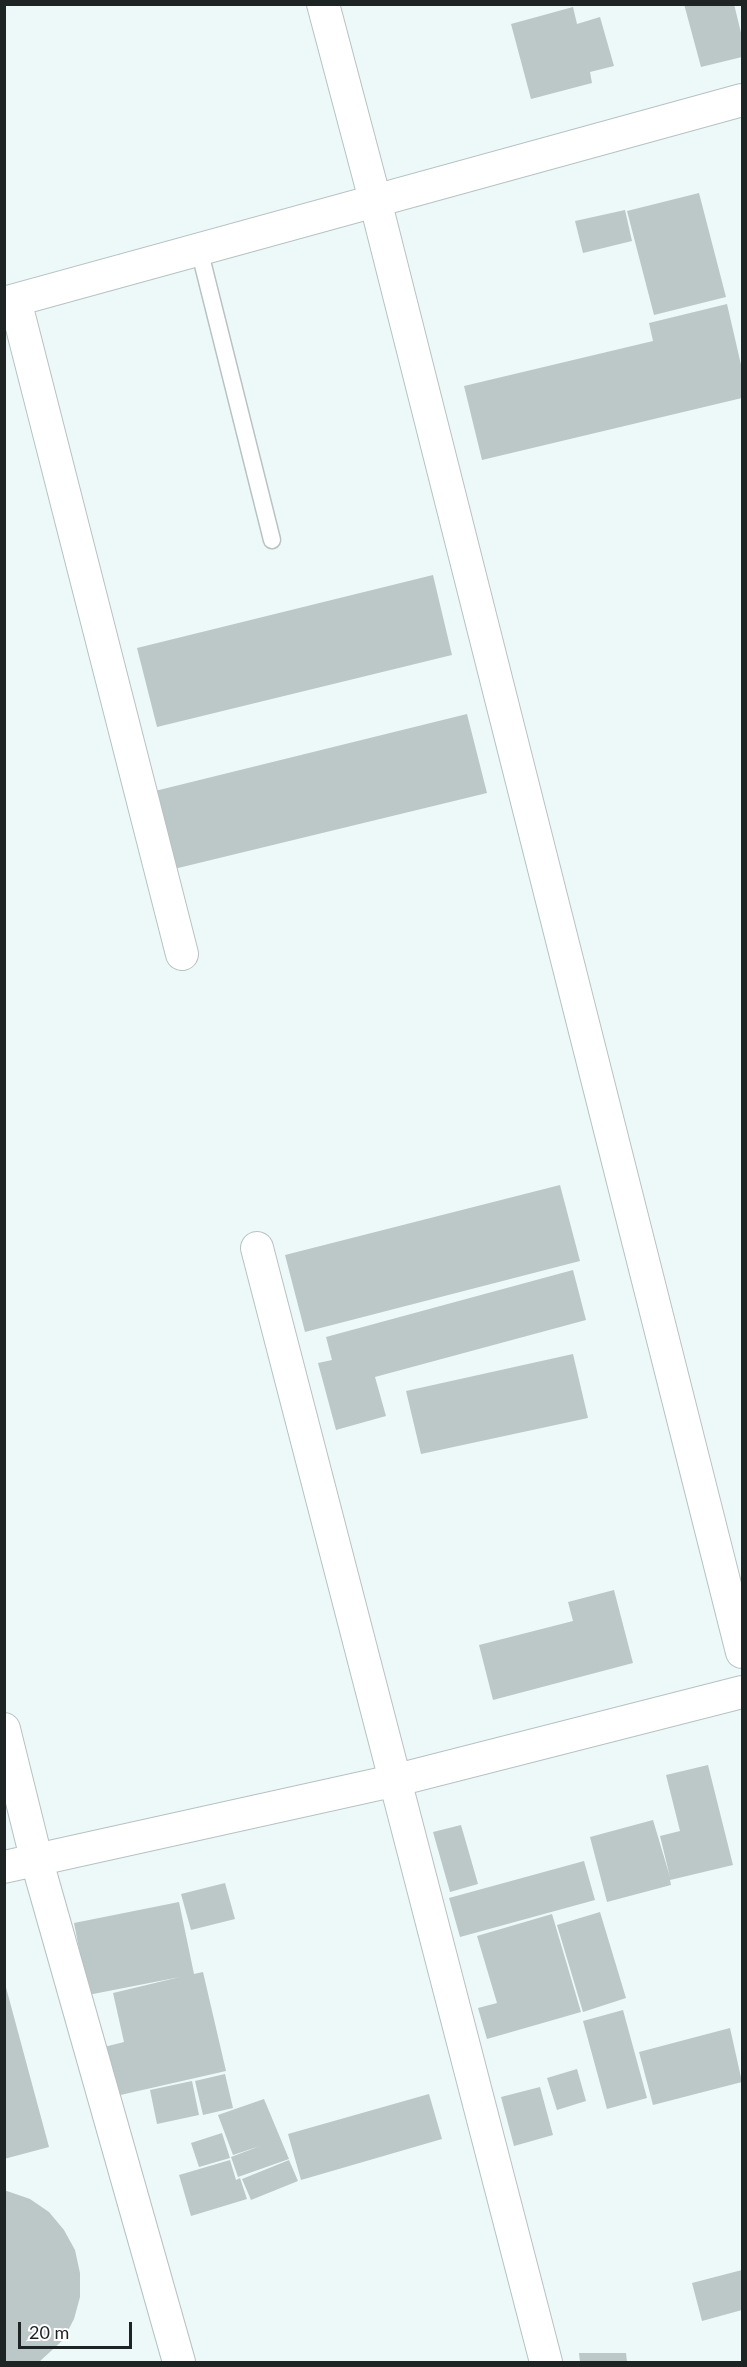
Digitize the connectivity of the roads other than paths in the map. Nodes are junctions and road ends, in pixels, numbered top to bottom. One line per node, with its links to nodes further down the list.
1 (323, 4): 3 (street)
2 (742, 100): 3 (street)
3 (375, 200): 4 (street); 9 (street)
4 (199, 249): 5 (street); 6 (lane)
5 (10, 301): 7 (street)
6 (272, 540)
7 (182, 954)
8 (257, 1248): 12 (street)
9 (742, 1652)
10 (742, 1692): 12 (street)
11 (4, 1729): 13 (street)
12 (397, 1780): 13 (street); 16 (street)
13 (36, 1858): 14 (street); 15 (street)
14 (4, 1866)
15 (179, 2362)
16 (546, 2362)

